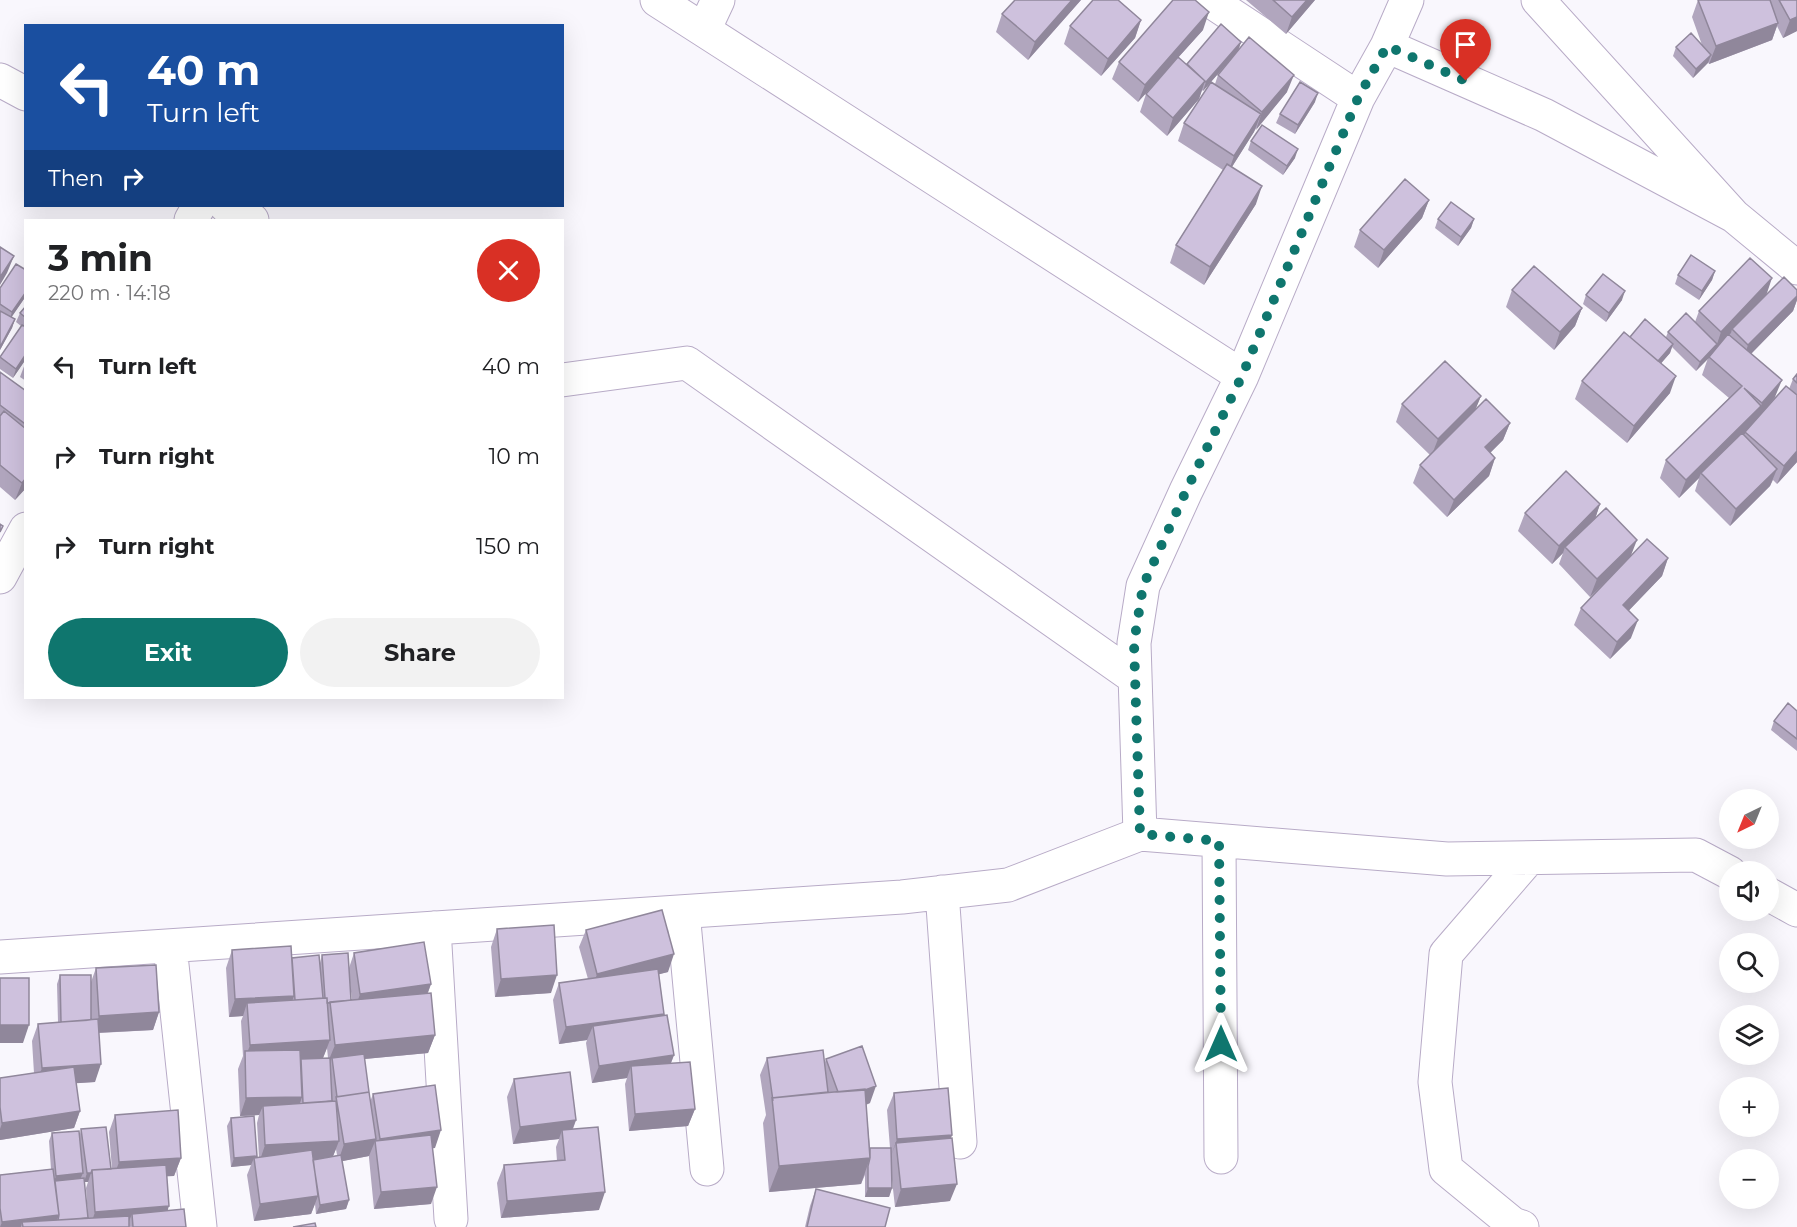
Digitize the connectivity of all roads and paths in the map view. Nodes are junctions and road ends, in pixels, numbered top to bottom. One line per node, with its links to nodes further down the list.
1 (657, 0): 6 (street)
2 (718, 0): 6 (street)
3 (1209, 0): 10 (street)
4 (1407, 0): 7 (street)
5 (1539, 0): 12 (street)
6 (704, 30): 15 (street)
7 (1387, 46): 10 (street); 12 (street)
8 (0, 80): 9 (street)
9 (24, 93)
10 (1358, 98): 15 (street)
11 (227, 207): 13 (street)
12 (1734, 216): 14 (street)
13 (250, 219)
14 (1797, 268)
15 (1242, 376): 19 (street)
16 (564, 380): 19 (street)
17 (24, 533): 18 (street)
18 (0, 577)
19 (1135, 678): 20 (street)
20 (1140, 834): 21 (street); 24 (street)
21 (1219, 841): 22 (street); 32 (street)
22 (1529, 858): 23 (street); 36 (street)
23 (1719, 867)
24 (942, 892): 27 (street); 31 (street)
25 (1779, 900): 26 (street)
26 (1797, 910)
27 (683, 912): 28 (street); 33 (street)
28 (434, 928): 29 (street); 34 (street)
29 (170, 946): 30 (street); 35 (street)
30 (0, 957)
31 (960, 1142)
32 (1221, 1158)
33 (707, 1169)
34 (452, 1219)
35 (200, 1227)
36 (1522, 1227)

